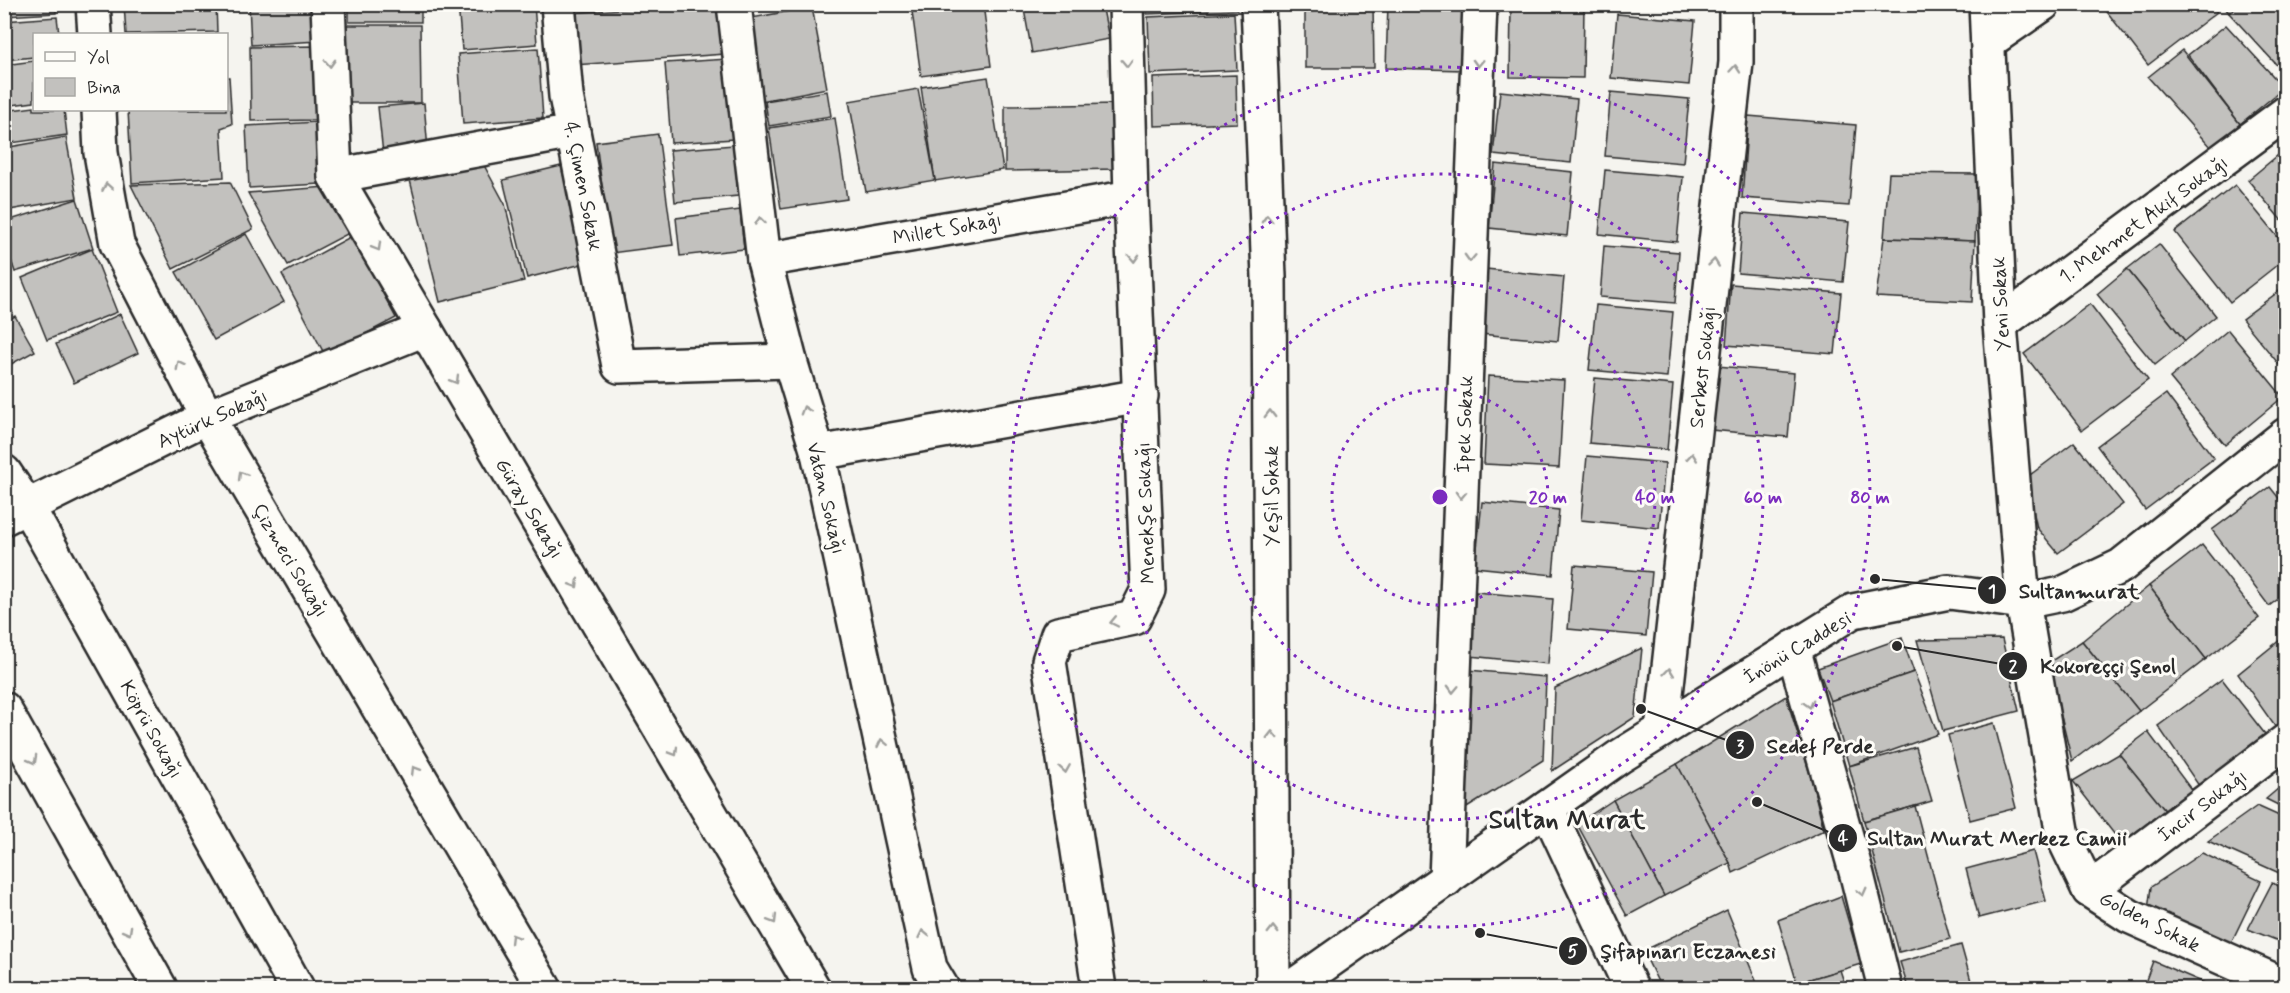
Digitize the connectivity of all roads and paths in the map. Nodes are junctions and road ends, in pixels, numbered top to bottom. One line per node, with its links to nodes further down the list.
1 (93, 4): 11 (street)
2 (328, 4): 16 (street, Güray Sokağı, one-way to 16)
3 (558, 4): 15 (street, 4. Çimen Sokak)
4 (734, 4): 18 (street, Vatan Sokağı, one-way to 4)
5 (1126, 4): 17 (street, Menekşe Sokağı, one-way to 17)
6 (1258, 4): 43 (street, Yeşil Sokak, one-way to 6)
7 (1480, 4): 34 (street, İpek Sokak, one-way to 34)
8 (1736, 4): 31 (street, Serbest Sokağı, one-way to 8)
9 (1986, 4): 12 (street, Yeni Sokak)
10 (2043, 4): 12 (street)
11 (95, 33)
12 (1988, 42): 19 (street, Yeni Sokak)
13 (99, 111): 23 (street, Çizmeci Sokağı, one-way to 13)
14 (2286, 113): 19 (street, 1. Mehmet Akif Sokağı)
15 (573, 132): 16 (street); 21 (street, 4. Çimen Sokak)
16 (335, 176): 20 (street, Güray Sokağı, one-way to 20)
17 (1131, 197): 18 (street, Millet Sokağı); 22 (street, Menekşe Sokağı, one-way to 22)
18 (764, 260): 21 (street, Vatan Sokağı)
19 (2000, 324): 28 (street, Yeni Sokak)
20 (425, 329): 23 (street, Aytürk Sokağı); 36 (street, Güray Sokağı, one-way to 36)
21 (790, 361): 25 (street, Vatan Sokağı, one-way to 21)
22 (1141, 396): 25 (street); 42 (street, Menekşe Sokağı, one-way to 42)
23 (207, 417): 27 (street, Aytürk Sokağı); 40 (street, Çizmeci Sokağı, one-way to 23)
24 (2286, 435): 28 (street, İnönü Caddesi)
25 (818, 453): 41 (street, Vatan Sokağı, one-way to 25)
26 (4, 472): 27 (street, Köprü Sokağı)
27 (16, 512): 39 (street, Köprü Sokağı)
28 (2023, 602): 29 (street, İnönü Caddesi); 35 (street, Golden Sokak)
29 (1793, 648): 31 (street, İnönü Caddesi); 46 (street, one-way to 46)
30 (4, 709): 38 (street, one-way to 38)
31 (1662, 730): 33 (street, İnönü Caddesi)
32 (2286, 741): 35 (street, İncir Sokağı)
33 (1547, 808): 34 (street, İnönü Caddesi); 45 (street)
34 (1446, 880): 44 (street, İnönü Caddesi)
35 (2089, 890): 37 (street, Golden Sokak)
36 (804, 985)
37 (2286, 986)
38 (160, 988)
39 (297, 988)
40 (544, 988)
41 (942, 988)
42 (1099, 988)
43 (1273, 988)
44 (1291, 988)
45 (1631, 988)
46 (1885, 988)

